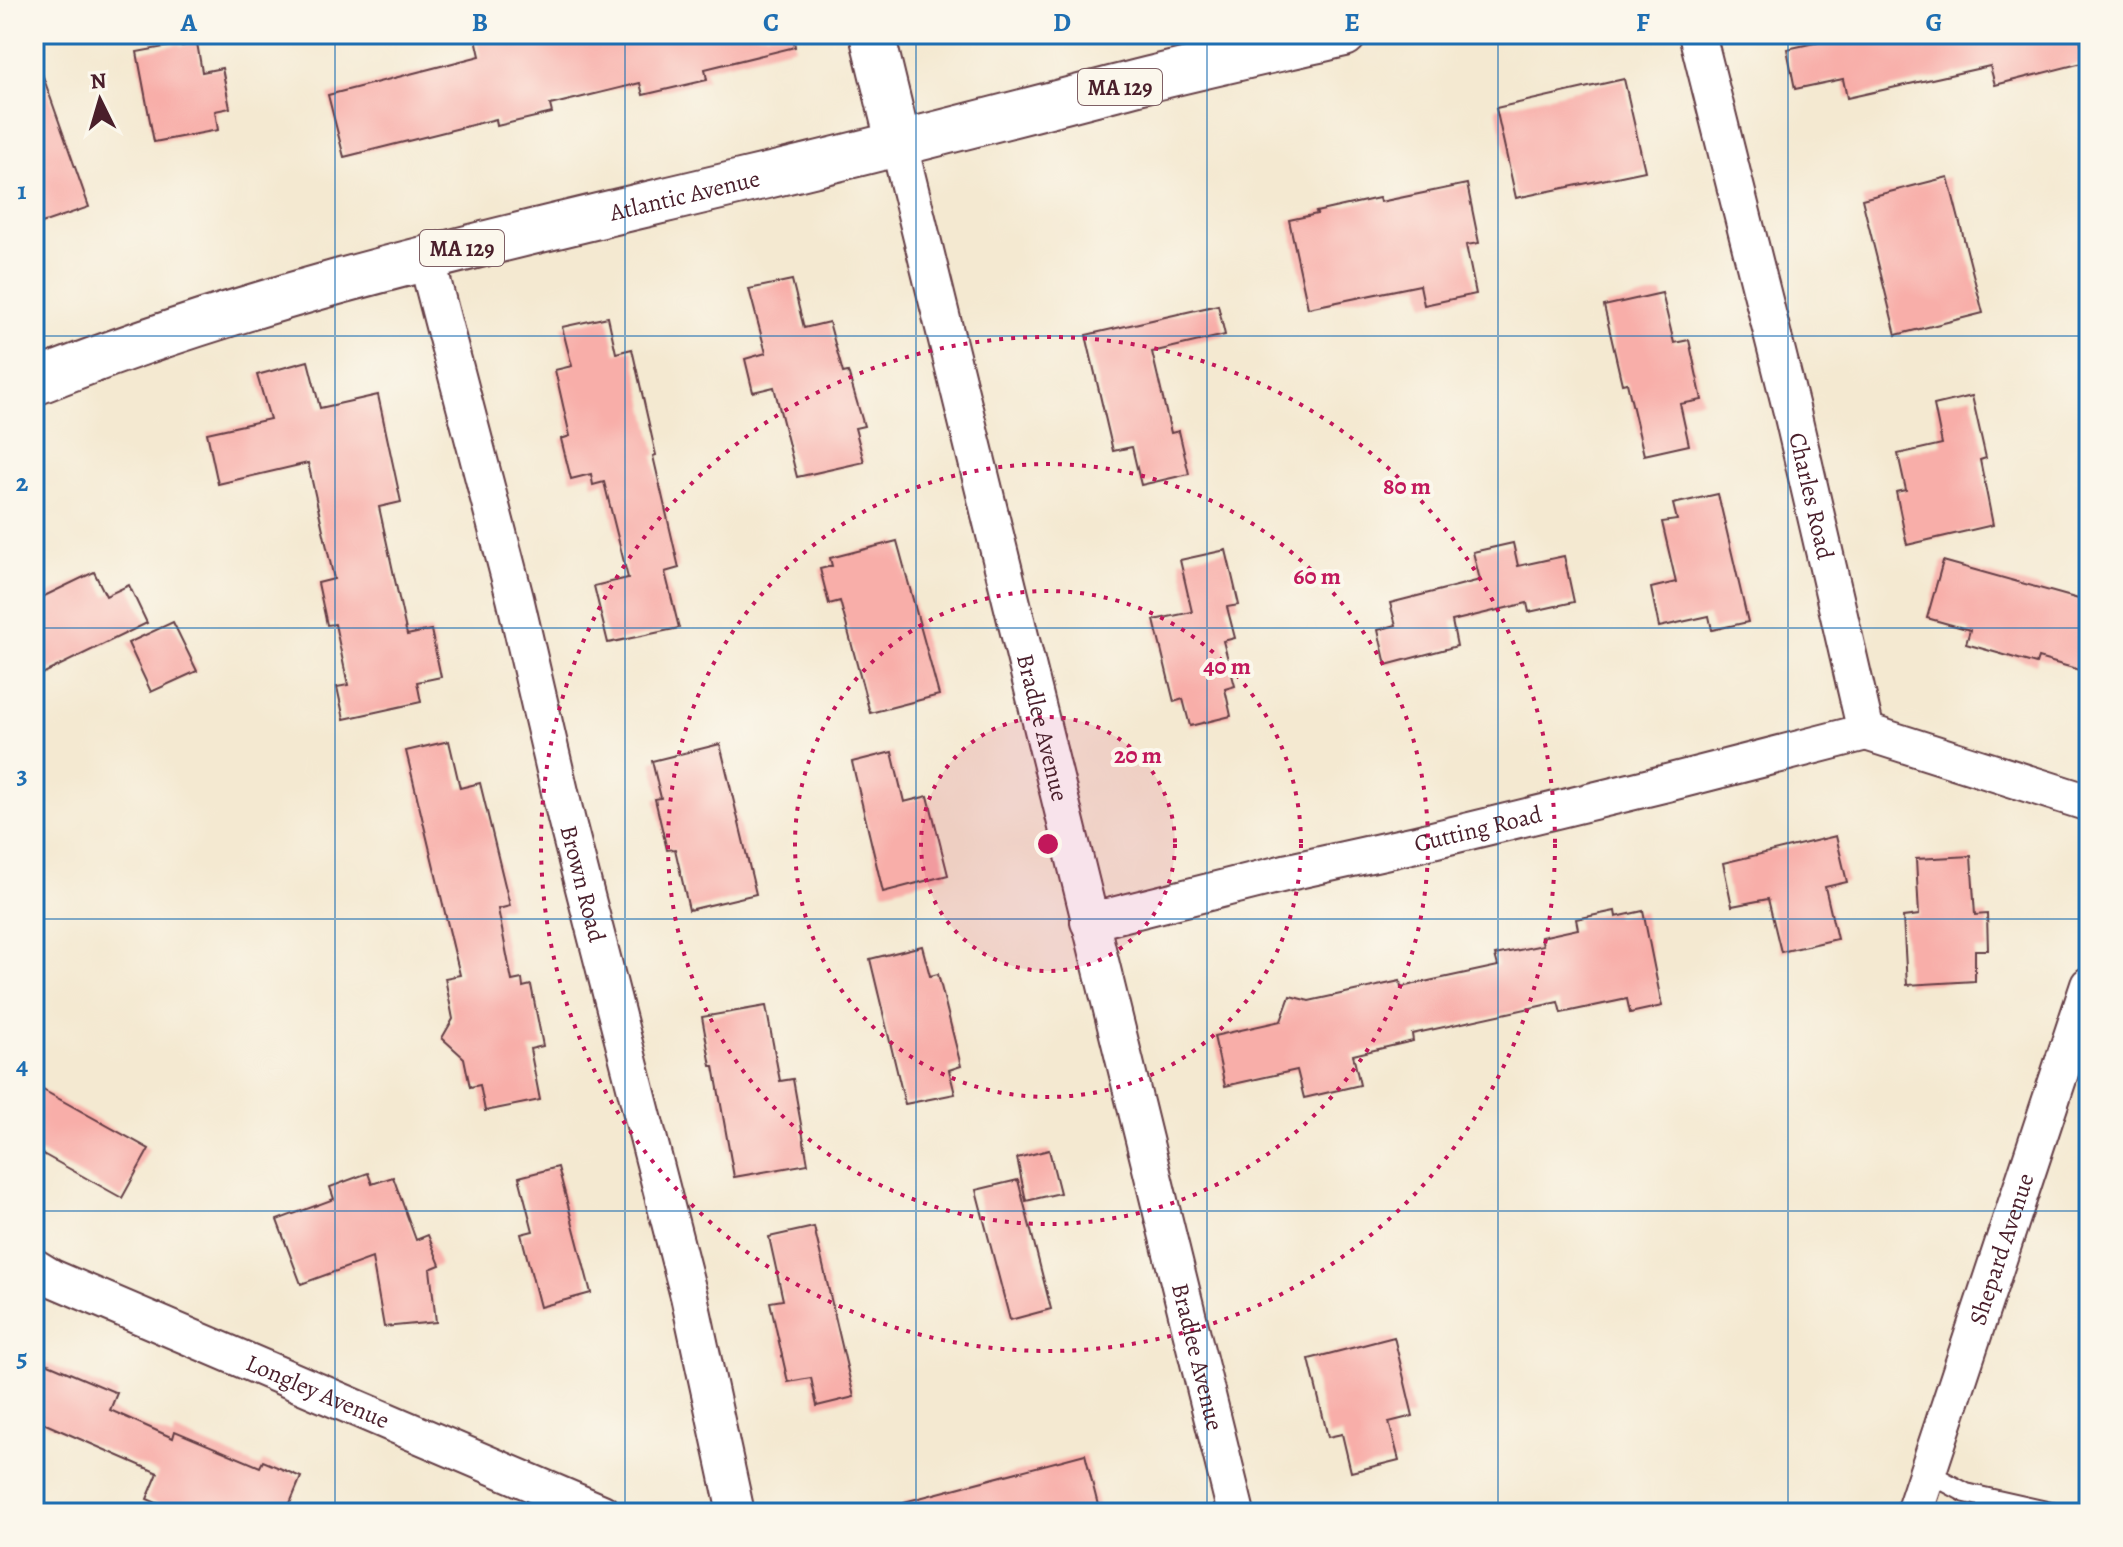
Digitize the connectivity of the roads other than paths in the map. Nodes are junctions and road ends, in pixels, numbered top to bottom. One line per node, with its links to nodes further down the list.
1 (872, 34): 4 (main road, Bradlee Avenue)
2 (1344, 34): 4 (main road, Atlantic Avenue / MA 129)
3 (1697, 34): 7 (street, Charles Road)
4 (899, 145): 5 (main road, Atlantic Avenue / MA 129); 9 (street, Bradlee Avenue)
5 (426, 257): 6 (main road, Atlantic Avenue / MA 129); 14 (street, Brown Road)
6 (34, 383)
7 (1866, 732): 8 (street); 9 (street, Cutting Road)
8 (2089, 803)
9 (1089, 922): 15 (street, Bradlee Avenue)
10 (2089, 985): 12 (street, Shepard Avenue)
11 (34, 1267): 13 (street, Longley Avenue)
12 (1927, 1472): 16 (street, Shepard Avenue); 17 (lane)
13 (602, 1513)
14 (736, 1513)
15 (1236, 1513)
16 (1914, 1513)
17 (2055, 1513)

